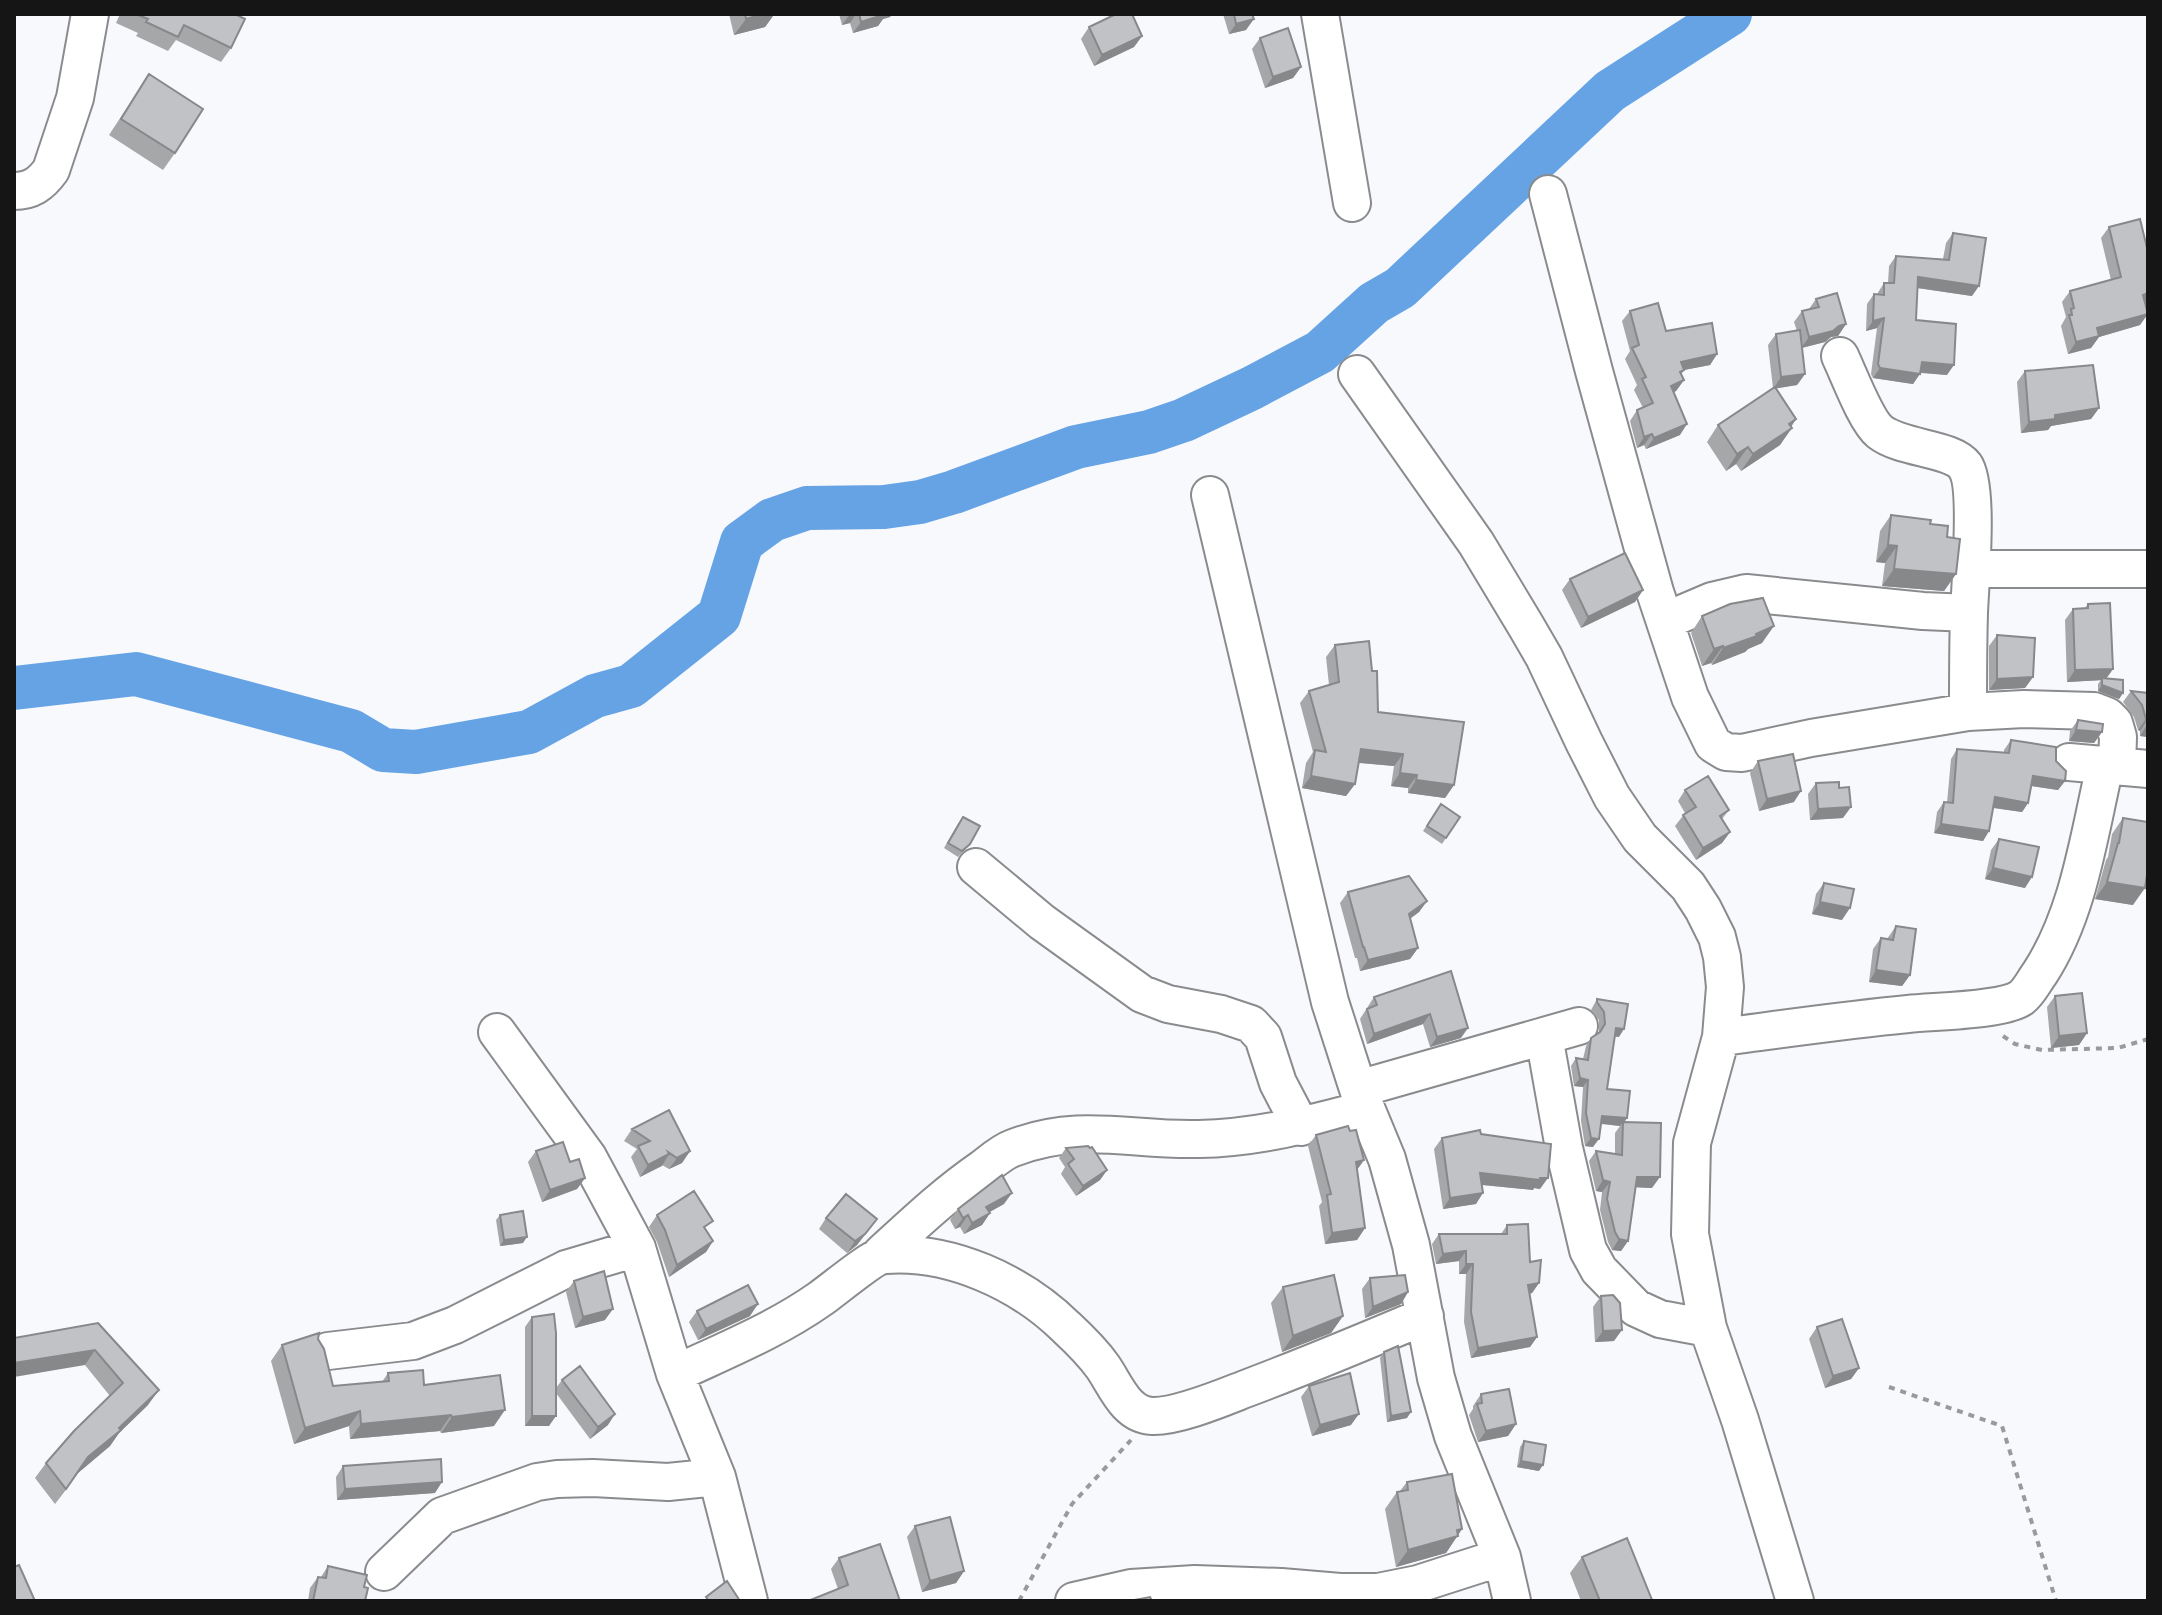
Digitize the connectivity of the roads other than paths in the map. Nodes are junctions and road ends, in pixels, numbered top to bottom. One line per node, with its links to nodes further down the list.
1 (90, 14): 3 (street)
2 (1320, 14): 5 (street)
3 (14, 191)
4 (1548, 194): 12 (street)
5 (1352, 203)
6 (1840, 356): 9 (street)
7 (1357, 374): 20 (street)
8 (1210, 495): 21 (street)
9 (1971, 569): 10 (street); 11 (street)
10 (2148, 569)
11 (1969, 613): 12 (street); 13 (street)
12 (1665, 621): 13 (street)
13 (1968, 712): 15 (street)
14 (2069, 762): 15 (street)
15 (2123, 767): 20 (street)
16 (976, 867): 22 (street)
17 (1579, 1026): 19 (street)
18 (497, 1032): 23 (street)
19 (1544, 1036): 21 (street); 26 (street)
20 (1721, 1037): 26 (street)
21 (1362, 1099): 22 (street); 25 (street)
22 (1301, 1127): 24 (street)
23 (637, 1248): 27 (street); 28 (street)
24 (881, 1254): 25 (street); 28 (street)
25 (1425, 1316): 30 (street)
26 (1708, 1328): 35 (street)
27 (328, 1351)
28 (675, 1374): 29 (street)
29 (717, 1477): 31 (street); 32 (street)
30 (1502, 1557): 33 (street); 34 (street)
31 (384, 1572)
32 (749, 1601)
33 (1074, 1601)
34 (1512, 1601)
35 (1795, 1601)

